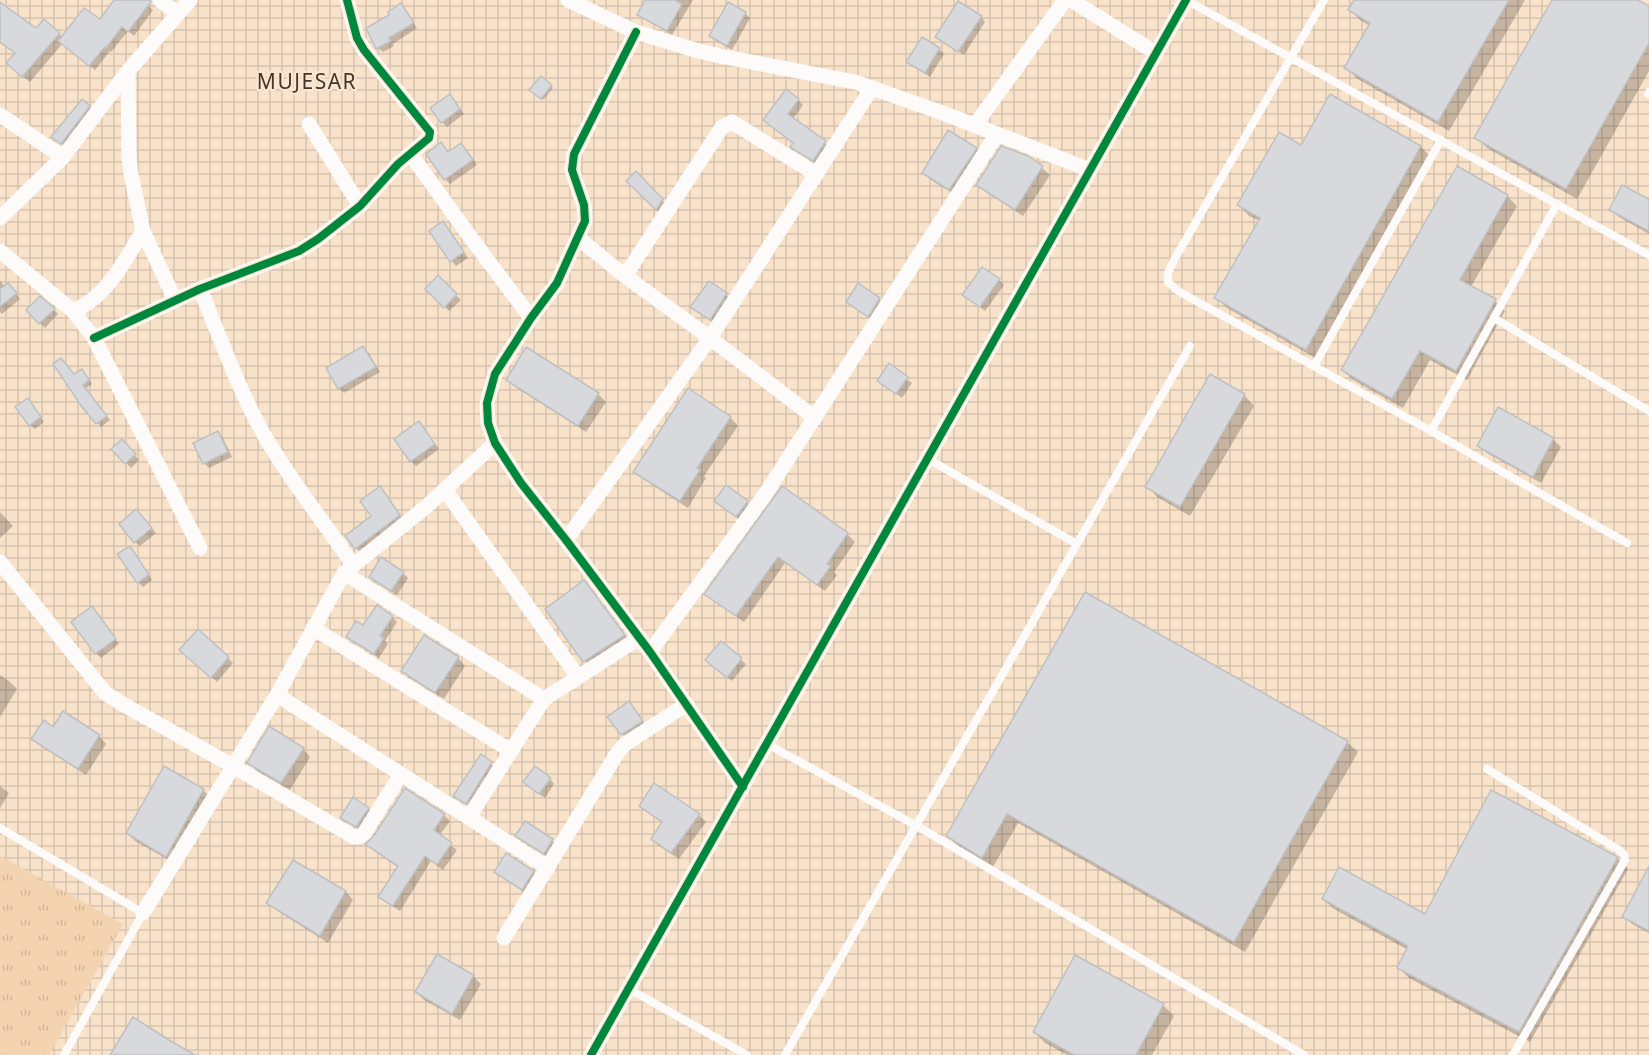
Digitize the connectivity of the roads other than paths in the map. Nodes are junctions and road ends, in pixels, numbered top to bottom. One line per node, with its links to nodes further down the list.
1 (160, 0): 9 (street)
2 (189, 0): 9 (street)
3 (347, 0): 20 (street)
4 (568, 0): 10 (street)
5 (1065, 0): 17 (street)
6 (1071, 0): 11 (street)
7 (1186, 0): 11 (street); 12 (lane)
8 (1324, 0): 12 (lane)
9 (178, 14): 13 (street)
10 (636, 32): 14 (street); 28 (street)
11 (1156, 53): 22 (street)
12 (1291, 58): 19 (lane); 40 (lane)
13 (128, 71): 21 (street); 27 (street)
14 (872, 88): 17 (street); 23 (street)
15 (0, 115): 21 (street)
16 (309, 124): 25 (street)
17 (975, 125): 18 (street)
18 (997, 134): 22 (street); 42 (street)
19 (1441, 140): 24 (lane); 40 (lane)
20 (411, 155): 25 (street); 35 (street)
21 (63, 157): 26 (street)
22 (1090, 170): 45 (street)
23 (816, 174): 31 (street); 38 (street)
24 (1557, 204): 30 (lane); 36 (lane)
25 (360, 206): 32 (street)
26 (0, 218)
27 (143, 231): 33 (street); 34 (street)
28 (578, 238): 31 (street); 35 (street)
29 (0, 250): 34 (street)
30 (1649, 255)
31 (625, 276): 38 (street)
32 (200, 289): 33 (street); 52 (street)
33 (175, 300): 37 (street)
34 (73, 311): 37 (street)
35 (531, 318): 44 (street)
36 (1494, 318): 41 (lane); 43 (lane)
37 (94, 338): 50 (street)
38 (710, 338): 42 (street); 47 (street)
39 (1190, 346): 49 (lane)
40 (1314, 366): 43 (lane)
41 (1649, 411)
42 (814, 418): 55 (street)
43 (1431, 431): 48 (lane)
44 (495, 443): 46 (street); 47 (street)
45 (928, 459): 49 (lane); 60 (street)
46 (445, 490): 52 (street); 56 (street)
47 (566, 540): 54 (street)
48 (1627, 543)
49 (1077, 544): 67 (lane)
50 (200, 548)
51 (0, 562): 62 (street)
52 (349, 569): 53 (street); 58 (street)
53 (313, 628): 57 (street); 61 (street)
54 (639, 638): 55 (street); 56 (street)
55 (650, 652): 59 (street)
56 (578, 677): 58 (street)
57 (277, 695): 62 (street); 64 (street)
58 (544, 699): 61 (street)
59 (687, 704): 65 (street); 69 (street)
60 (767, 744): 65 (street); 67 (lane)
61 (511, 752): 66 (street)
62 (233, 766): 64 (street); 70 (street)
63 (1486, 769): 78 (lane)
64 (401, 774): 66 (street)
65 (743, 787): 72 (street)
66 (469, 817): 69 (street)
67 (917, 826): 76 (lane); 77 (lane)
68 (0, 828): 70 (lane)
69 (548, 868): 71 (street)
70 (143, 913): 73 (lane)
71 (504, 938)
72 (629, 989): 74 (street); 75 (lane)
73 (64, 1055)
74 (591, 1055)
75 (747, 1055)
76 (785, 1055)
77 (1304, 1055)
78 (1513, 1055)

